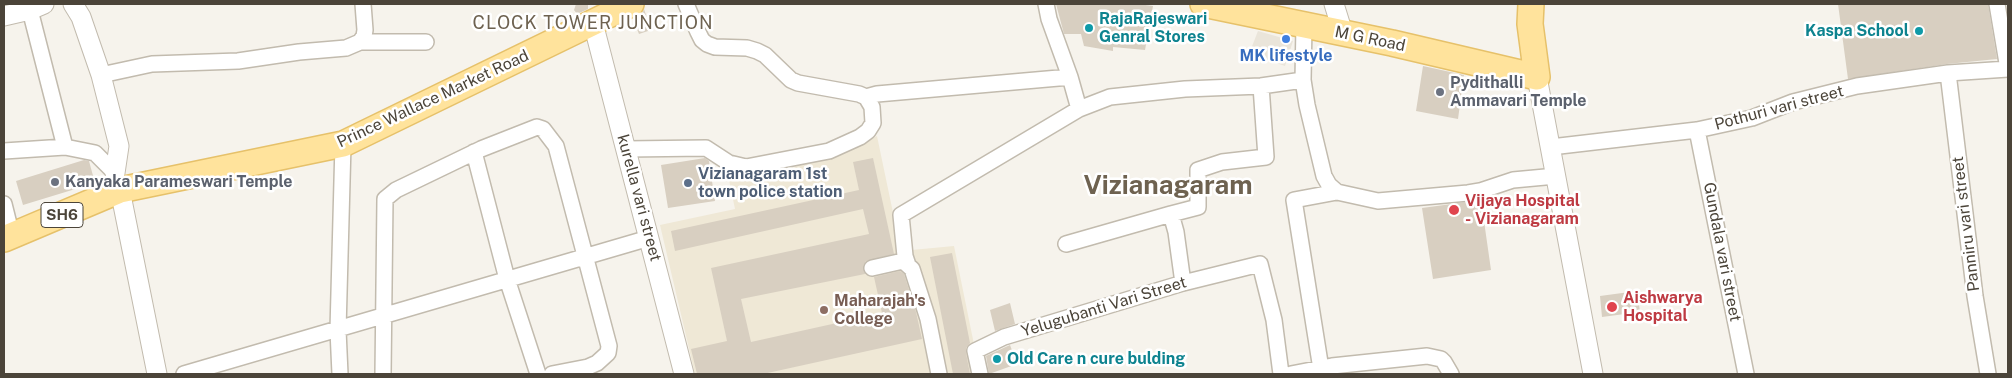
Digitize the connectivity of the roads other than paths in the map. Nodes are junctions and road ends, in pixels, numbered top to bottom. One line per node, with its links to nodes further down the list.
1 (73, 4): 19 (street)
2 (363, 4): 15 (street)
3 (631, 4): 12 (main road, Prince Wallace Market Road)
4 (686, 4): 24 (street)
5 (1046, 4): 20 (street)
6 (1203, 4): 13 (main road, M G Road)
7 (1334, 4): 14 (street)
8 (1531, 4): 21 (main road)
9 (1997, 4): 17 (street)
10 (37, 7): 11 (street); 28 (street)
11 (4, 16)
12 (593, 23): 27 (main road, Prince Wallace Market Road); 30 (street, kurella vari street)
13 (1304, 25): 14 (main road, M G Road); 22 (street)
14 (1343, 33): 21 (main road, M G Road)
15 (360, 42): 16 (street); 19 (street)
16 (426, 42)
17 (2008, 69): 18 (street, Pothuri vari street)
18 (1948, 73): 26 (street, Pothuri vari street); 63 (street, Panniru vari street)
19 (101, 75): 34 (street)
20 (1070, 77): 24 (street); 25 (street)
21 (1537, 77): 29 (street)
22 (1303, 80): 23 (street); 35 (street)
23 (1260, 86): 25 (street); 37 (street)
24 (866, 97): 30 (street)
25 (1079, 109): 42 (street)
26 (1697, 130): 29 (street, Pothuri vari street); 62 (street, Gundala vari street)
27 (343, 144): 34 (main road, Prince Wallace Market Road); 47 (street)
28 (65, 147): 31 (street); 34 (street)
29 (1551, 148): 33 (street)
30 (626, 149): 39 (street, kurella vari street)
31 (4, 151)
32 (474, 152): 41 (street); 44 (street); 46 (street)
33 (1556, 176): 35 (street); 61 (street)
34 (118, 182): 38 (main road, SH6); 49 (street)
35 (1337, 192): 48 (street)
36 (4, 204): 38 (street)
37 (1171, 214): 40 (street); 45 (street)
38 (8, 238)
39 (649, 238): 41 (street); 55 (street, kurella vari street)
40 (1066, 244)
41 (586, 256): 44 (street); 54 (street)
42 (908, 265): 43 (street); 56 (street)
43 (872, 268)
44 (507, 279): 46 (street); 53 (street)
45 (1183, 283): 57 (street, Yelugubanti Vari Street); 58 (street, Yelugubanti Vari Street)
46 (384, 317): 47 (street); 52 (street)
47 (338, 330): 50 (street); 51 (street)
48 (1321, 368): 59 (street); 60 (street)
49 (157, 374)
50 (184, 374)
51 (340, 374)
52 (383, 374)
53 (538, 374)
54 (552, 374)
55 (684, 374)
56 (939, 374)
57 (980, 374)
58 (1281, 374)
59 (1291, 374)
60 (1451, 374)
61 (1593, 374)
62 (1746, 374)
63 (1988, 374)

